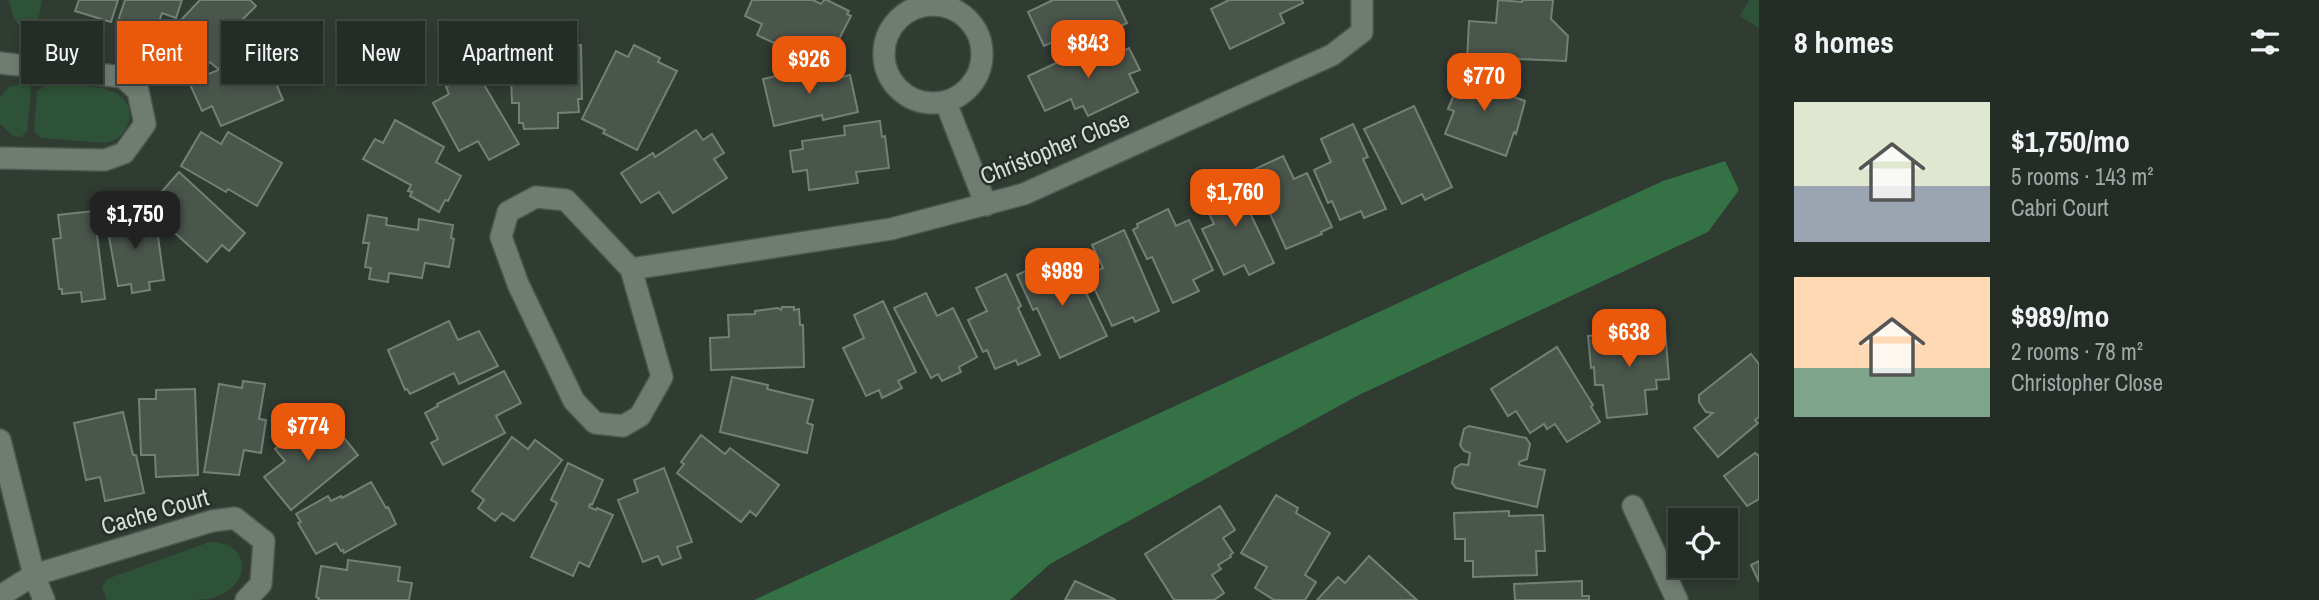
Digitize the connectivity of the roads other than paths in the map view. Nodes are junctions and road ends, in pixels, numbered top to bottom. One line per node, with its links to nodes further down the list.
1 (1362, 0): 5 (street, Christopher Close)
2 (0, 63): 4 (street)
3 (946, 103): 3 (street); 5 (street)
4 (0, 158)
5 (986, 205): 6 (street, Christopher Close)
6 (631, 269): 6 (street)
7 (0, 440): 9 (street)
8 (1633, 506): 13 (street)
9 (34, 575): 10 (street); 11 (street); 12 (street, Cache Court)
10 (0, 596)
11 (44, 600)
12 (246, 600)
13 (1677, 600)

